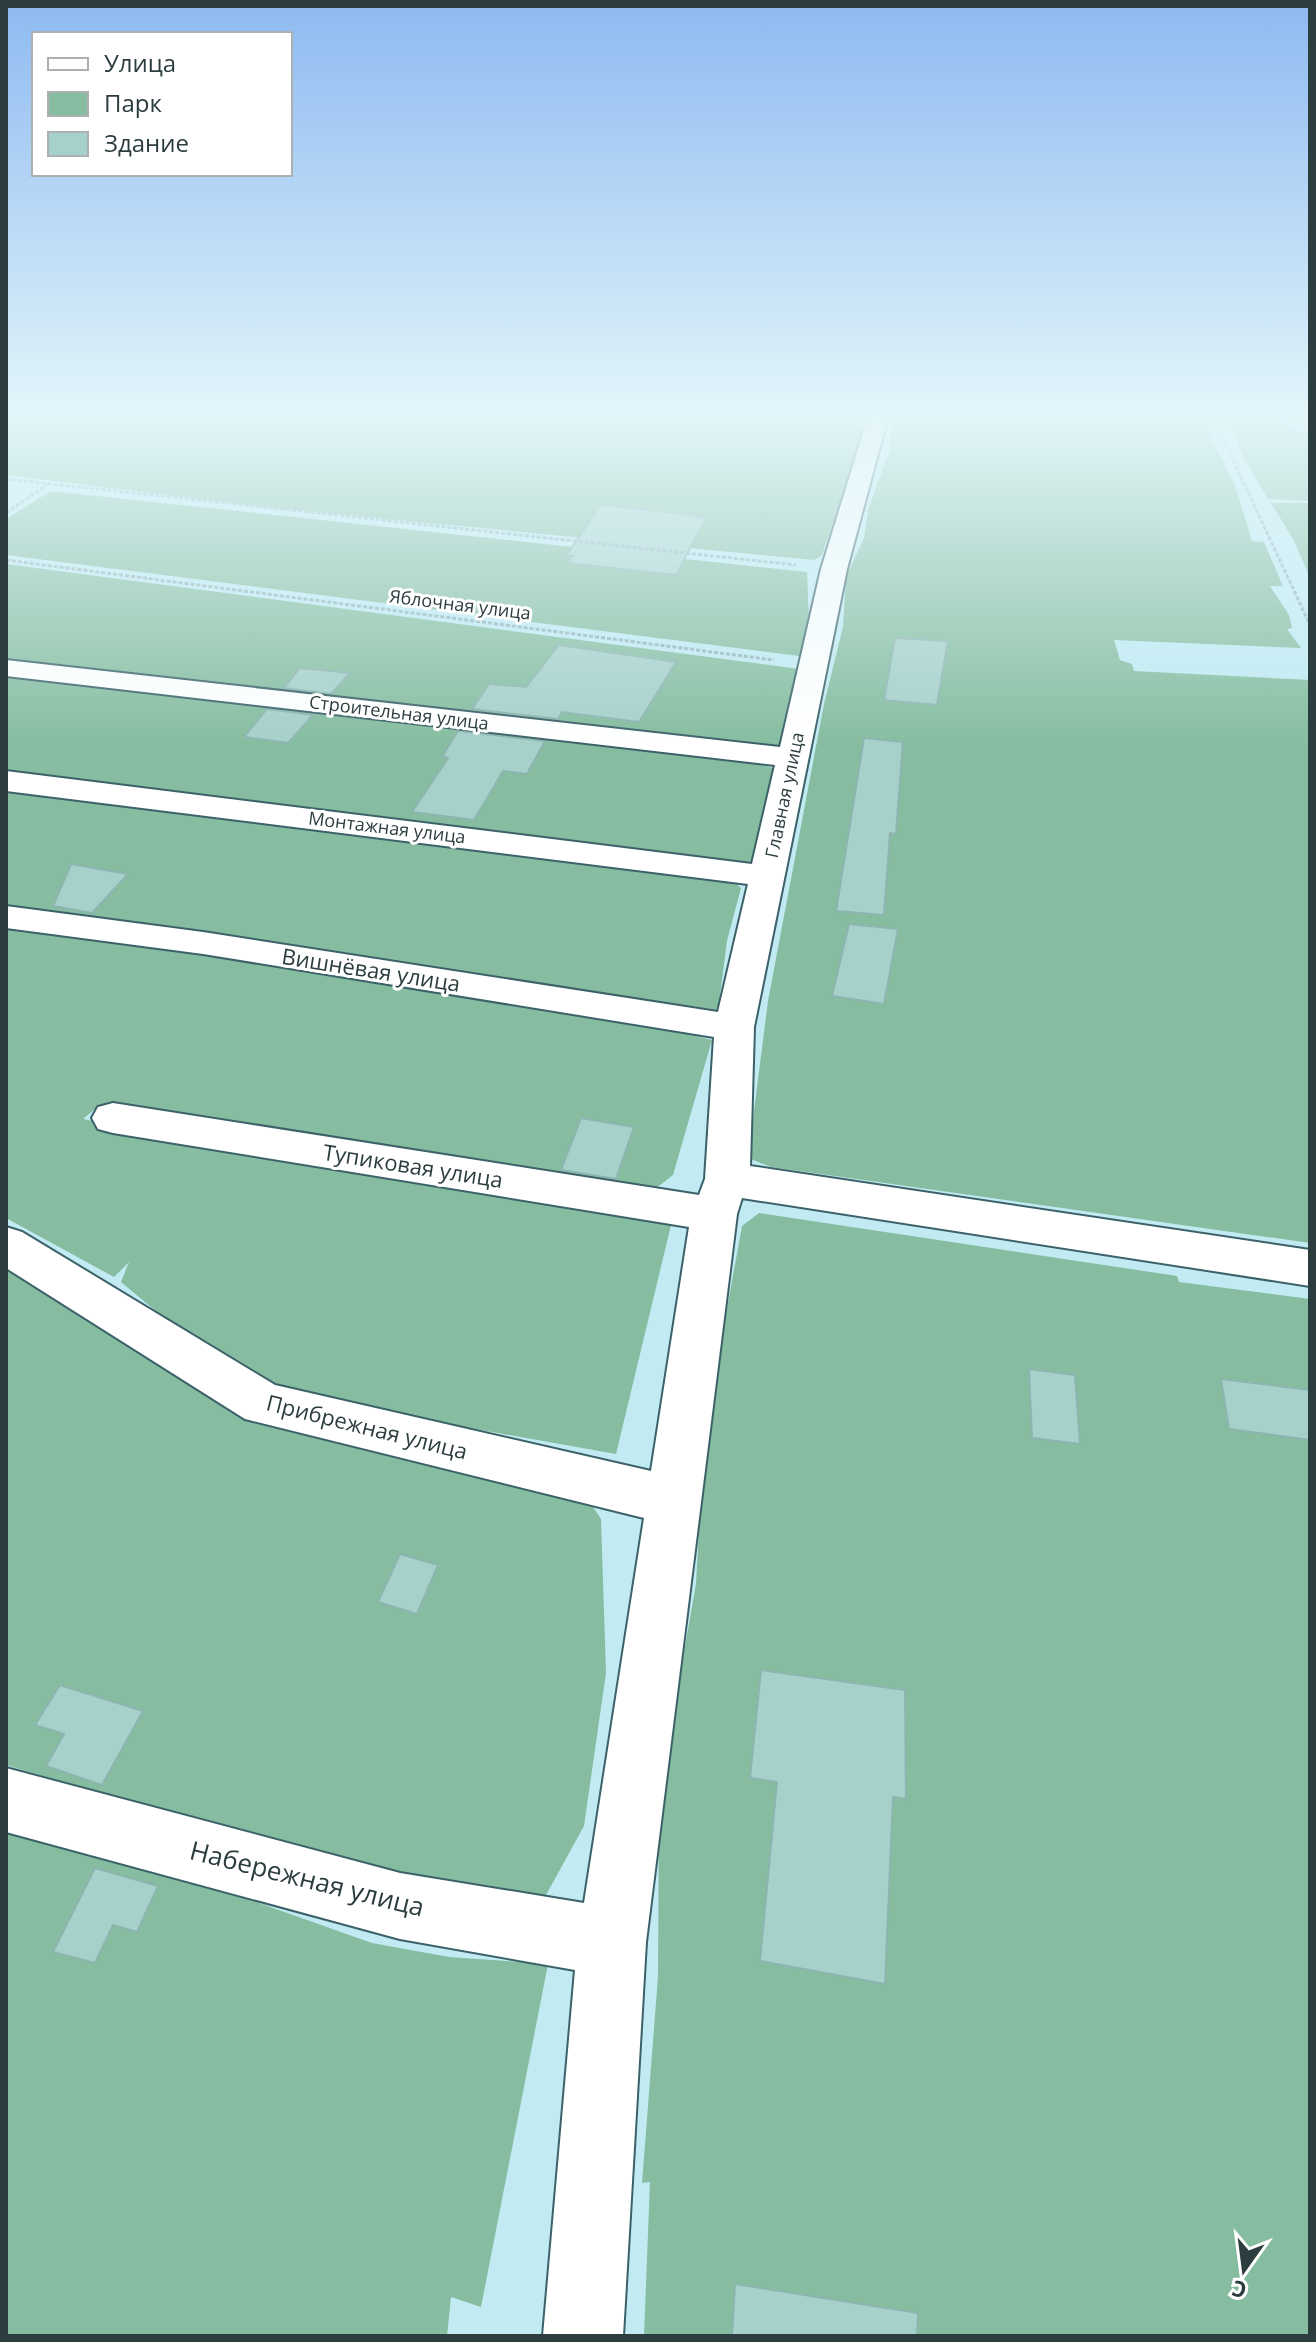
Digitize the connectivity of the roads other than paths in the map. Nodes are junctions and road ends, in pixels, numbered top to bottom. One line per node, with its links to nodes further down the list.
1 (846, 526): 3 (street, Главная улица)
2 (6, 668): 3 (street, Строительная улица)
3 (792, 758): 5 (street, Главная улица)
4 (6, 781): 5 (street, Монтажная улица)
5 (769, 876): 7 (street, Главная улица)
6 (6, 917): 7 (street, Вишнёвая улица)
7 (734, 1027): 9 (street, Главная улица)
8 (113, 1118): 9 (street, Тупиковая улица)
9 (720, 1196): 11 (street, Тупиковая улица); 12 (street, Главная улица)
10 (6, 1245): 12 (street, Прибрежная улица)
11 (1310, 1268)
12 (671, 1500): 14 (street, Главная улица)
13 (6, 1800): 14 (street, Набережная улица)
14 (612, 1942): 15 (street, Главная улица)
15 (583, 2336)

